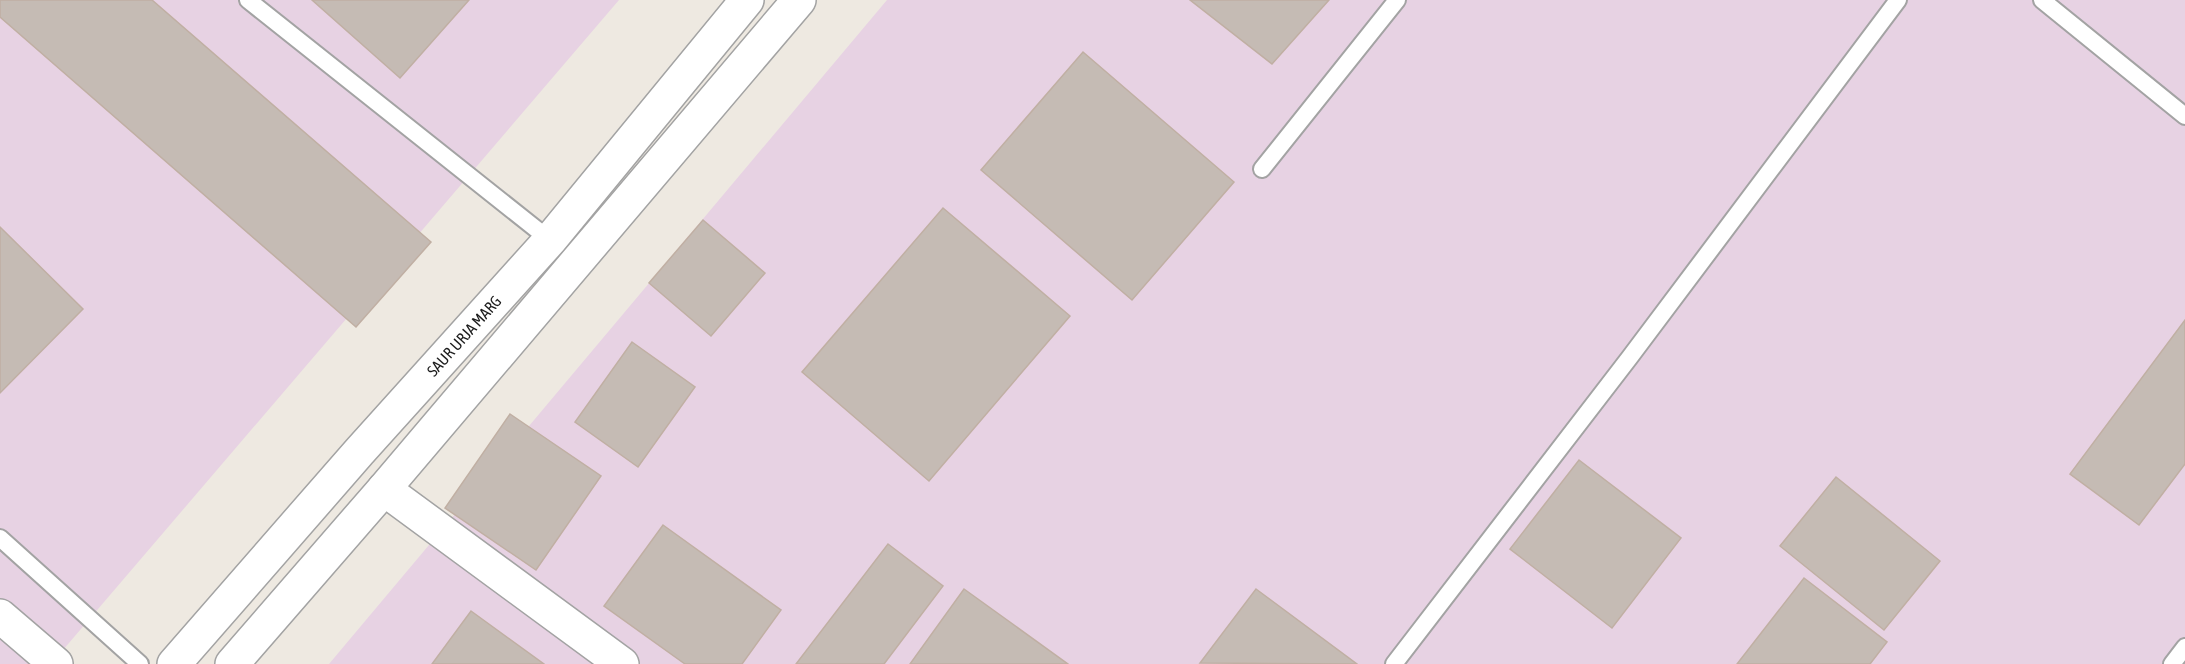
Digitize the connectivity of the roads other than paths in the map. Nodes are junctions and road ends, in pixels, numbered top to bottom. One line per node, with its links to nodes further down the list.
1 (248, 0): 9 (lane)
2 (747, 0): 9 (street, SAUR URJA MARG)
3 (799, 0): 10 (street)
4 (1397, 0): 8 (lane)
5 (1898, 0): 19 (lane)
6 (2042, 0): 7 (lane)
7 (2185, 116)
8 (1262, 169)
9 (550, 240): 16 (street, SAUR URJA MARG)
10 (384, 489): 17 (street); 18 (street)
11 (0, 538): 15 (lane)
12 (0, 616): 14 (street)
13 (2185, 647): 20 (lane)
14 (56, 664)
15 (140, 664)
16 (174, 664)
17 (232, 664)
18 (622, 664)
19 (1394, 664)
20 (2172, 664)

